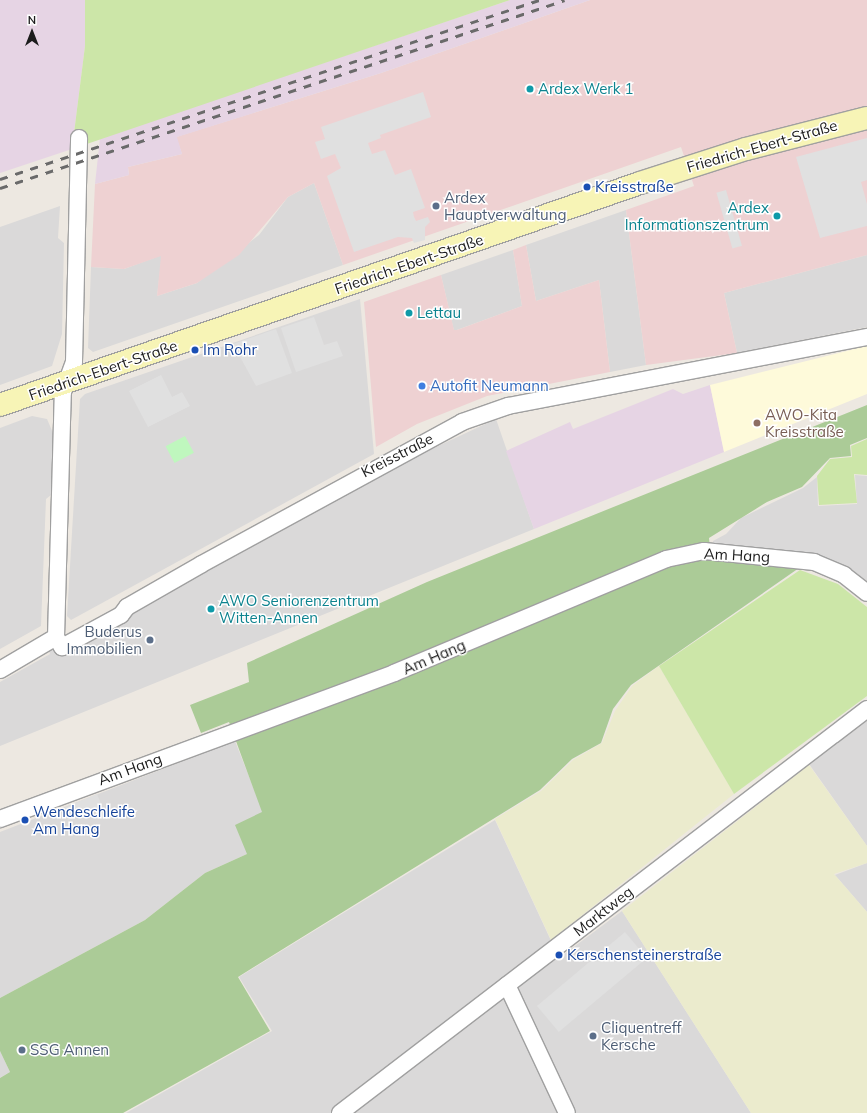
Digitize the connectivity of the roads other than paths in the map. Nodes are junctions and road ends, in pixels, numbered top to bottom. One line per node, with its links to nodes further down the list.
1 (867, 118): 4 (street, Friedrich-Ebert-Straße)
2 (79, 138): 4 (street)
3 (867, 337): 7 (street, Kreisstraße)
4 (68, 382): 5 (street, Friedrich-Ebert-Straße); 7 (street)
5 (0, 405)
6 (867, 592): 10 (street, Am Hang)
7 (56, 637): 8 (street)
8 (0, 670)
9 (867, 709): 11 (street, Marktweg)
10 (0, 819)
11 (506, 985): 12 (street, Marktweg); 13 (street)
12 (340, 1113)
13 (567, 1113)

